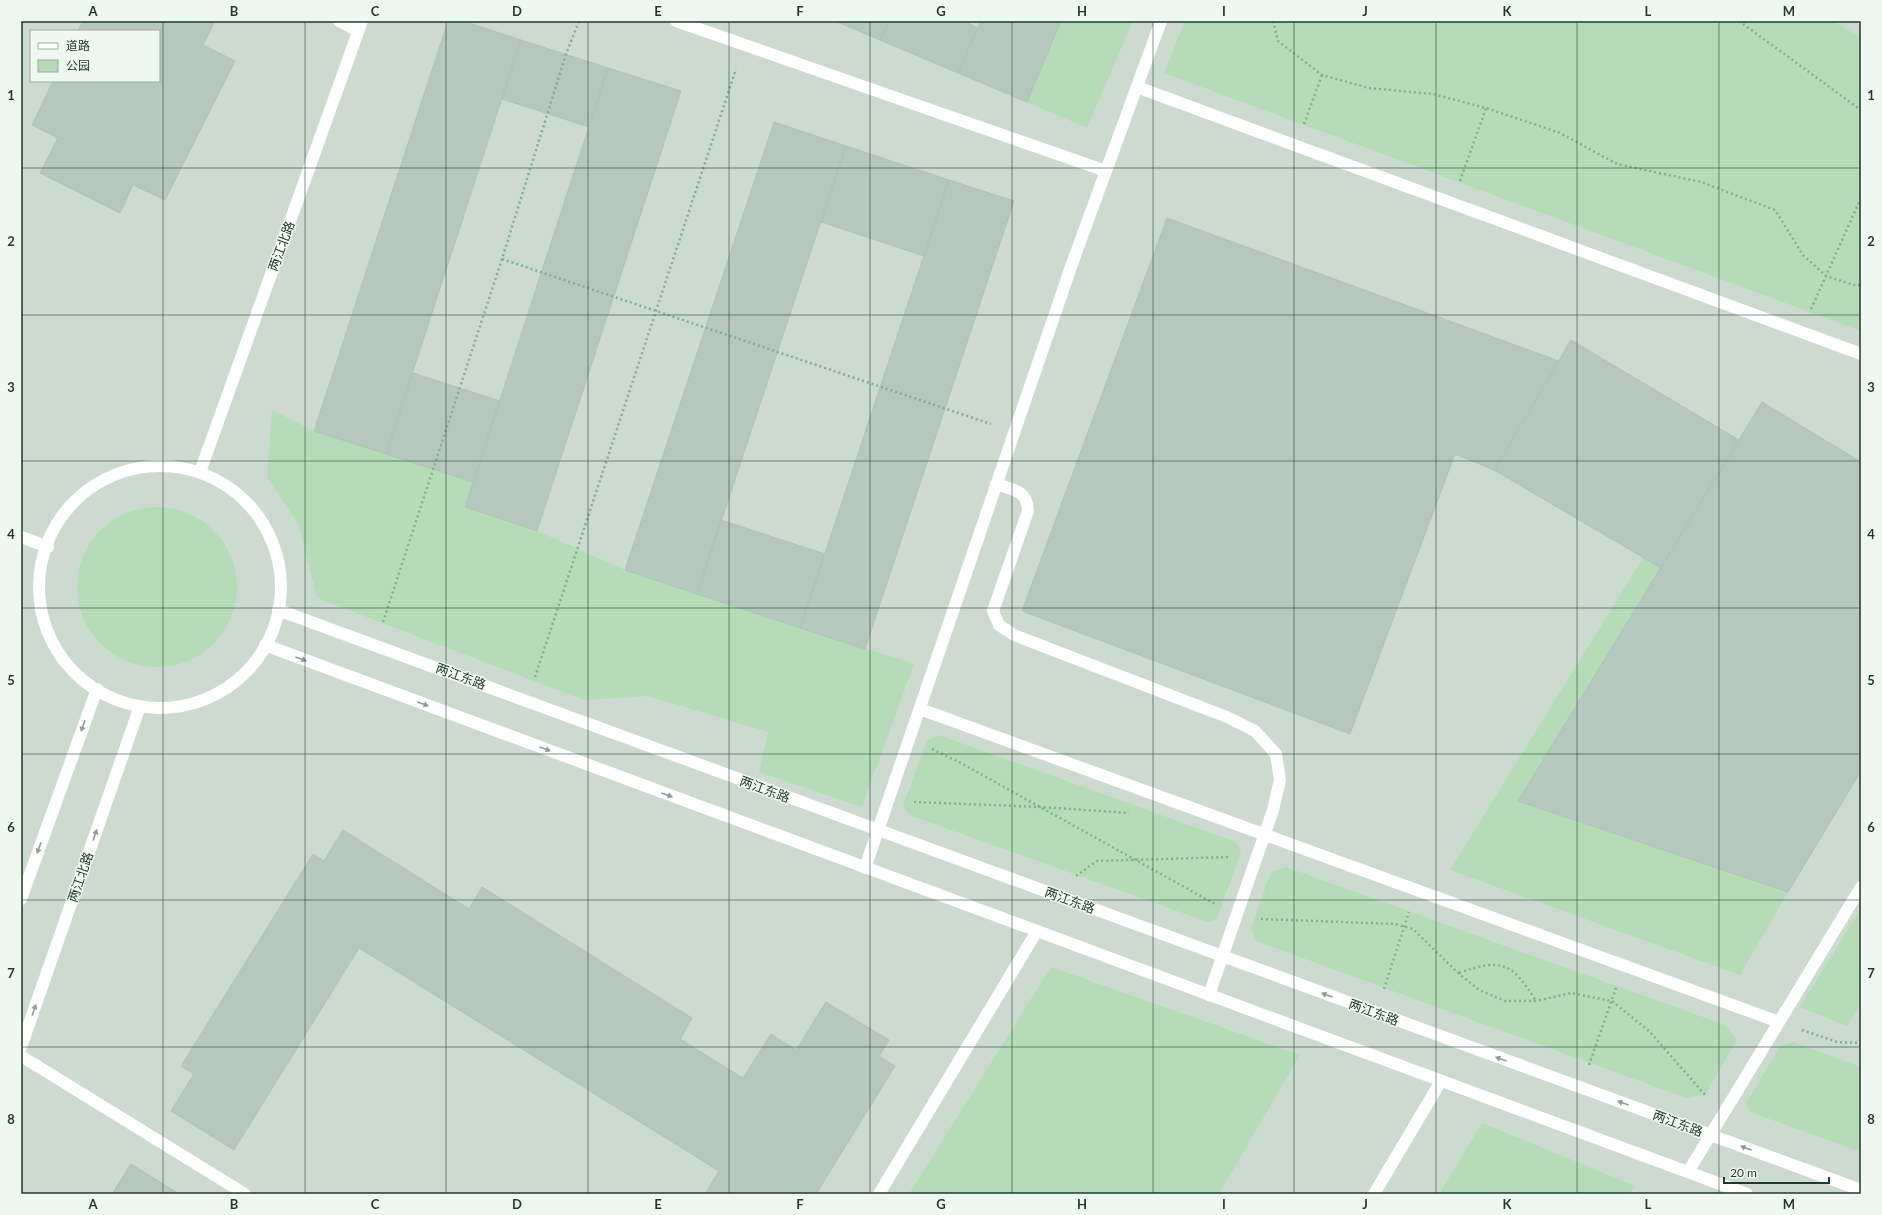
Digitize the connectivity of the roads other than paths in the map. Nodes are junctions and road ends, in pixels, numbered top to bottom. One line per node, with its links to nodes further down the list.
1 (339, 21): 4 (street)
2 (676, 21): 6 (street)
3 (1161, 21): 5 (street)
4 (360, 26): 8 (street, 两江北路)
5 (1137, 87): 6 (street); 7 (street)
6 (1106, 171): 9 (street)
7 (1861, 354)
8 (200, 472): 11 (street); 12 (street)
9 (996, 484): 16 (street); 18 (street)
10 (21, 537): 11 (street)
11 (48, 547): 14 (street)
12 (278, 610): 13 (street); 17 (street, 两江东路)
13 (265, 645): 15 (street); 19 (street, one-way to 19)
14 (97, 689): 15 (street); 21 (street, one-way to 21)
15 (140, 706): 26 (street, 两江北路, one-way to 15)
16 (920, 709): 17 (street); 18 (street)
17 (878, 831): 19 (street); 23 (street, 两江东路)
18 (1265, 834): 23 (street); 25 (street)
19 (865, 868): 22 (street)
20 (1861, 887): 25 (street)
21 (21, 899)
22 (1038, 931): 24 (street); 33 (street)
23 (1223, 956): 24 (street); 29 (street, 两江东路, one-way to 23)
24 (1209, 995): 28 (street)
25 (1779, 1022): 29 (street)
26 (21, 1047)
27 (21, 1056): 32 (street)
28 (1441, 1081): 30 (street); 34 (street)
29 (1710, 1135): 30 (street); 31 (street, 两江东路, one-way to 29)
30 (1688, 1172): 35 (street)
31 (1861, 1190)
32 (245, 1194)
33 (879, 1194)
34 (1374, 1194)
35 (1747, 1194)

